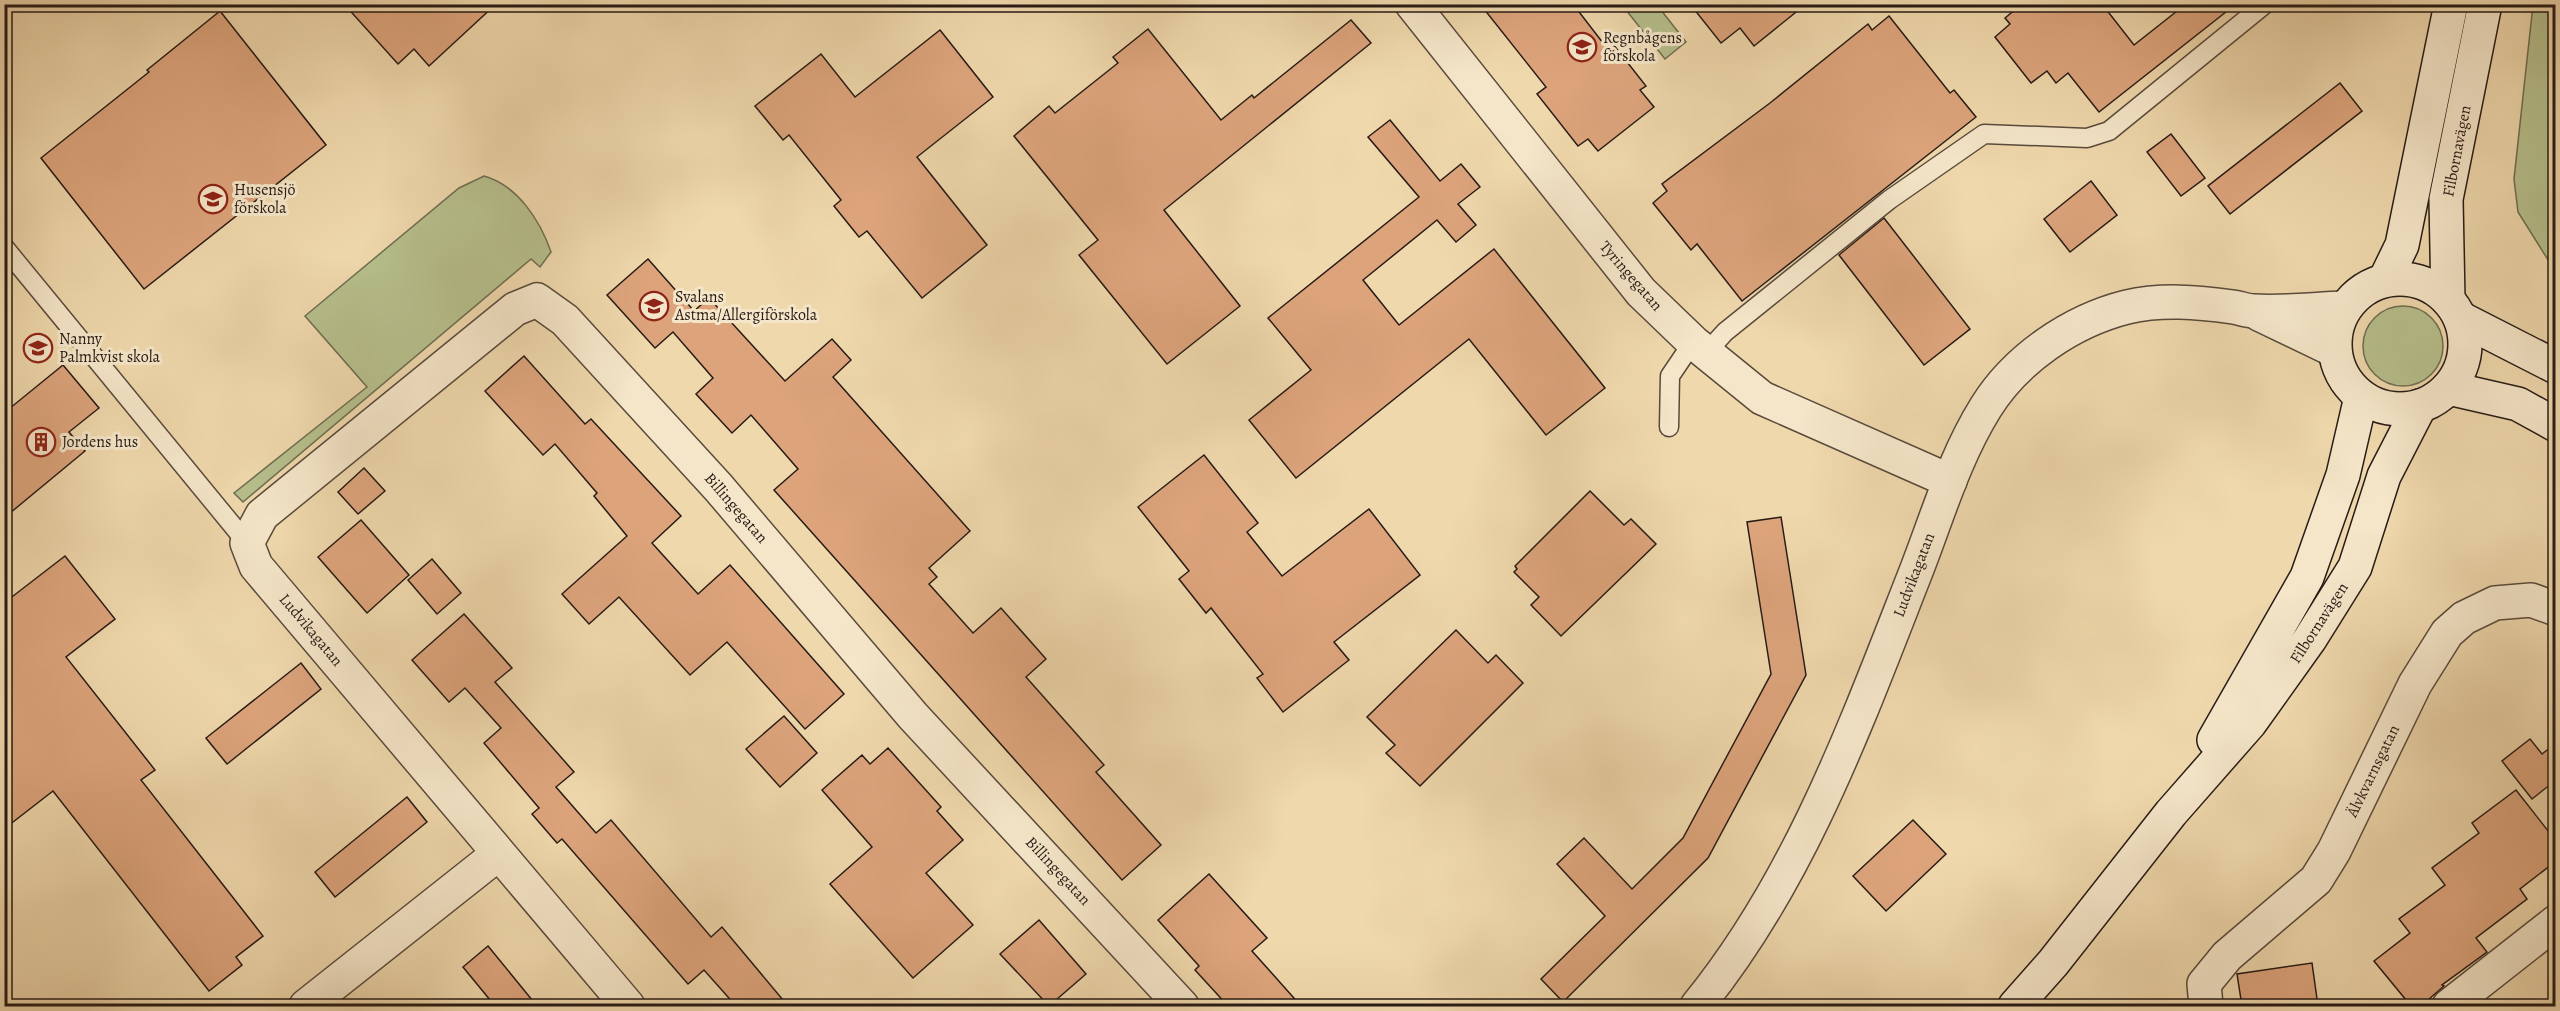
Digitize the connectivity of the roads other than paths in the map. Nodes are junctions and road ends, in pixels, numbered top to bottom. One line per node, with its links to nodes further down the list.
1 (1412, 4): 10 (street, Tyringegatan)
2 (2265, 4): 10 (lane)
3 (2451, 4): 6 (street)
4 (2486, 4): 8 (street, Filbornavägen)
5 (4, 247): 19 (lane, Ludvikagatan)
6 (2385, 280): 7 (street); 8 (street)
7 (2344, 308): 9 (street, Ludvikagatan); 11 (street)
8 (2454, 309): 12 (street); 13 (street)
9 (2252, 311): 11 (street, Ludvikagatan); 18 (street, Ludvikagatan)
10 (1700, 347): 17 (lane); 18 (street, Tyringegatan)
11 (2334, 350): 14 (street)
12 (2556, 367)
13 (2448, 388): 15 (street); 16 (street)
14 (2361, 397): 15 (street); 21 (street, Filbornavägen)
15 (2420, 406): 21 (street, Filbornavägen)
16 (2556, 425)
17 (1669, 427)
18 (1950, 481): 28 (street, Ludvikagatan)
19 (247, 543): 22 (street, Ludvikagatan); 27 (street, Billingegatan)
20 (2556, 609): 24 (street, Älvkvarnsgatan)
21 (2172, 813): 29 (street, Filbornavägen)
22 (498, 854): 25 (street); 26 (street, Ludvikagatan)
23 (2556, 922): 30 (street)
24 (2198, 999)
25 (306, 1006)
26 (628, 1006)
27 (1182, 1006)
28 (1697, 1006)
29 (2015, 1006)
30 (2450, 1006)

